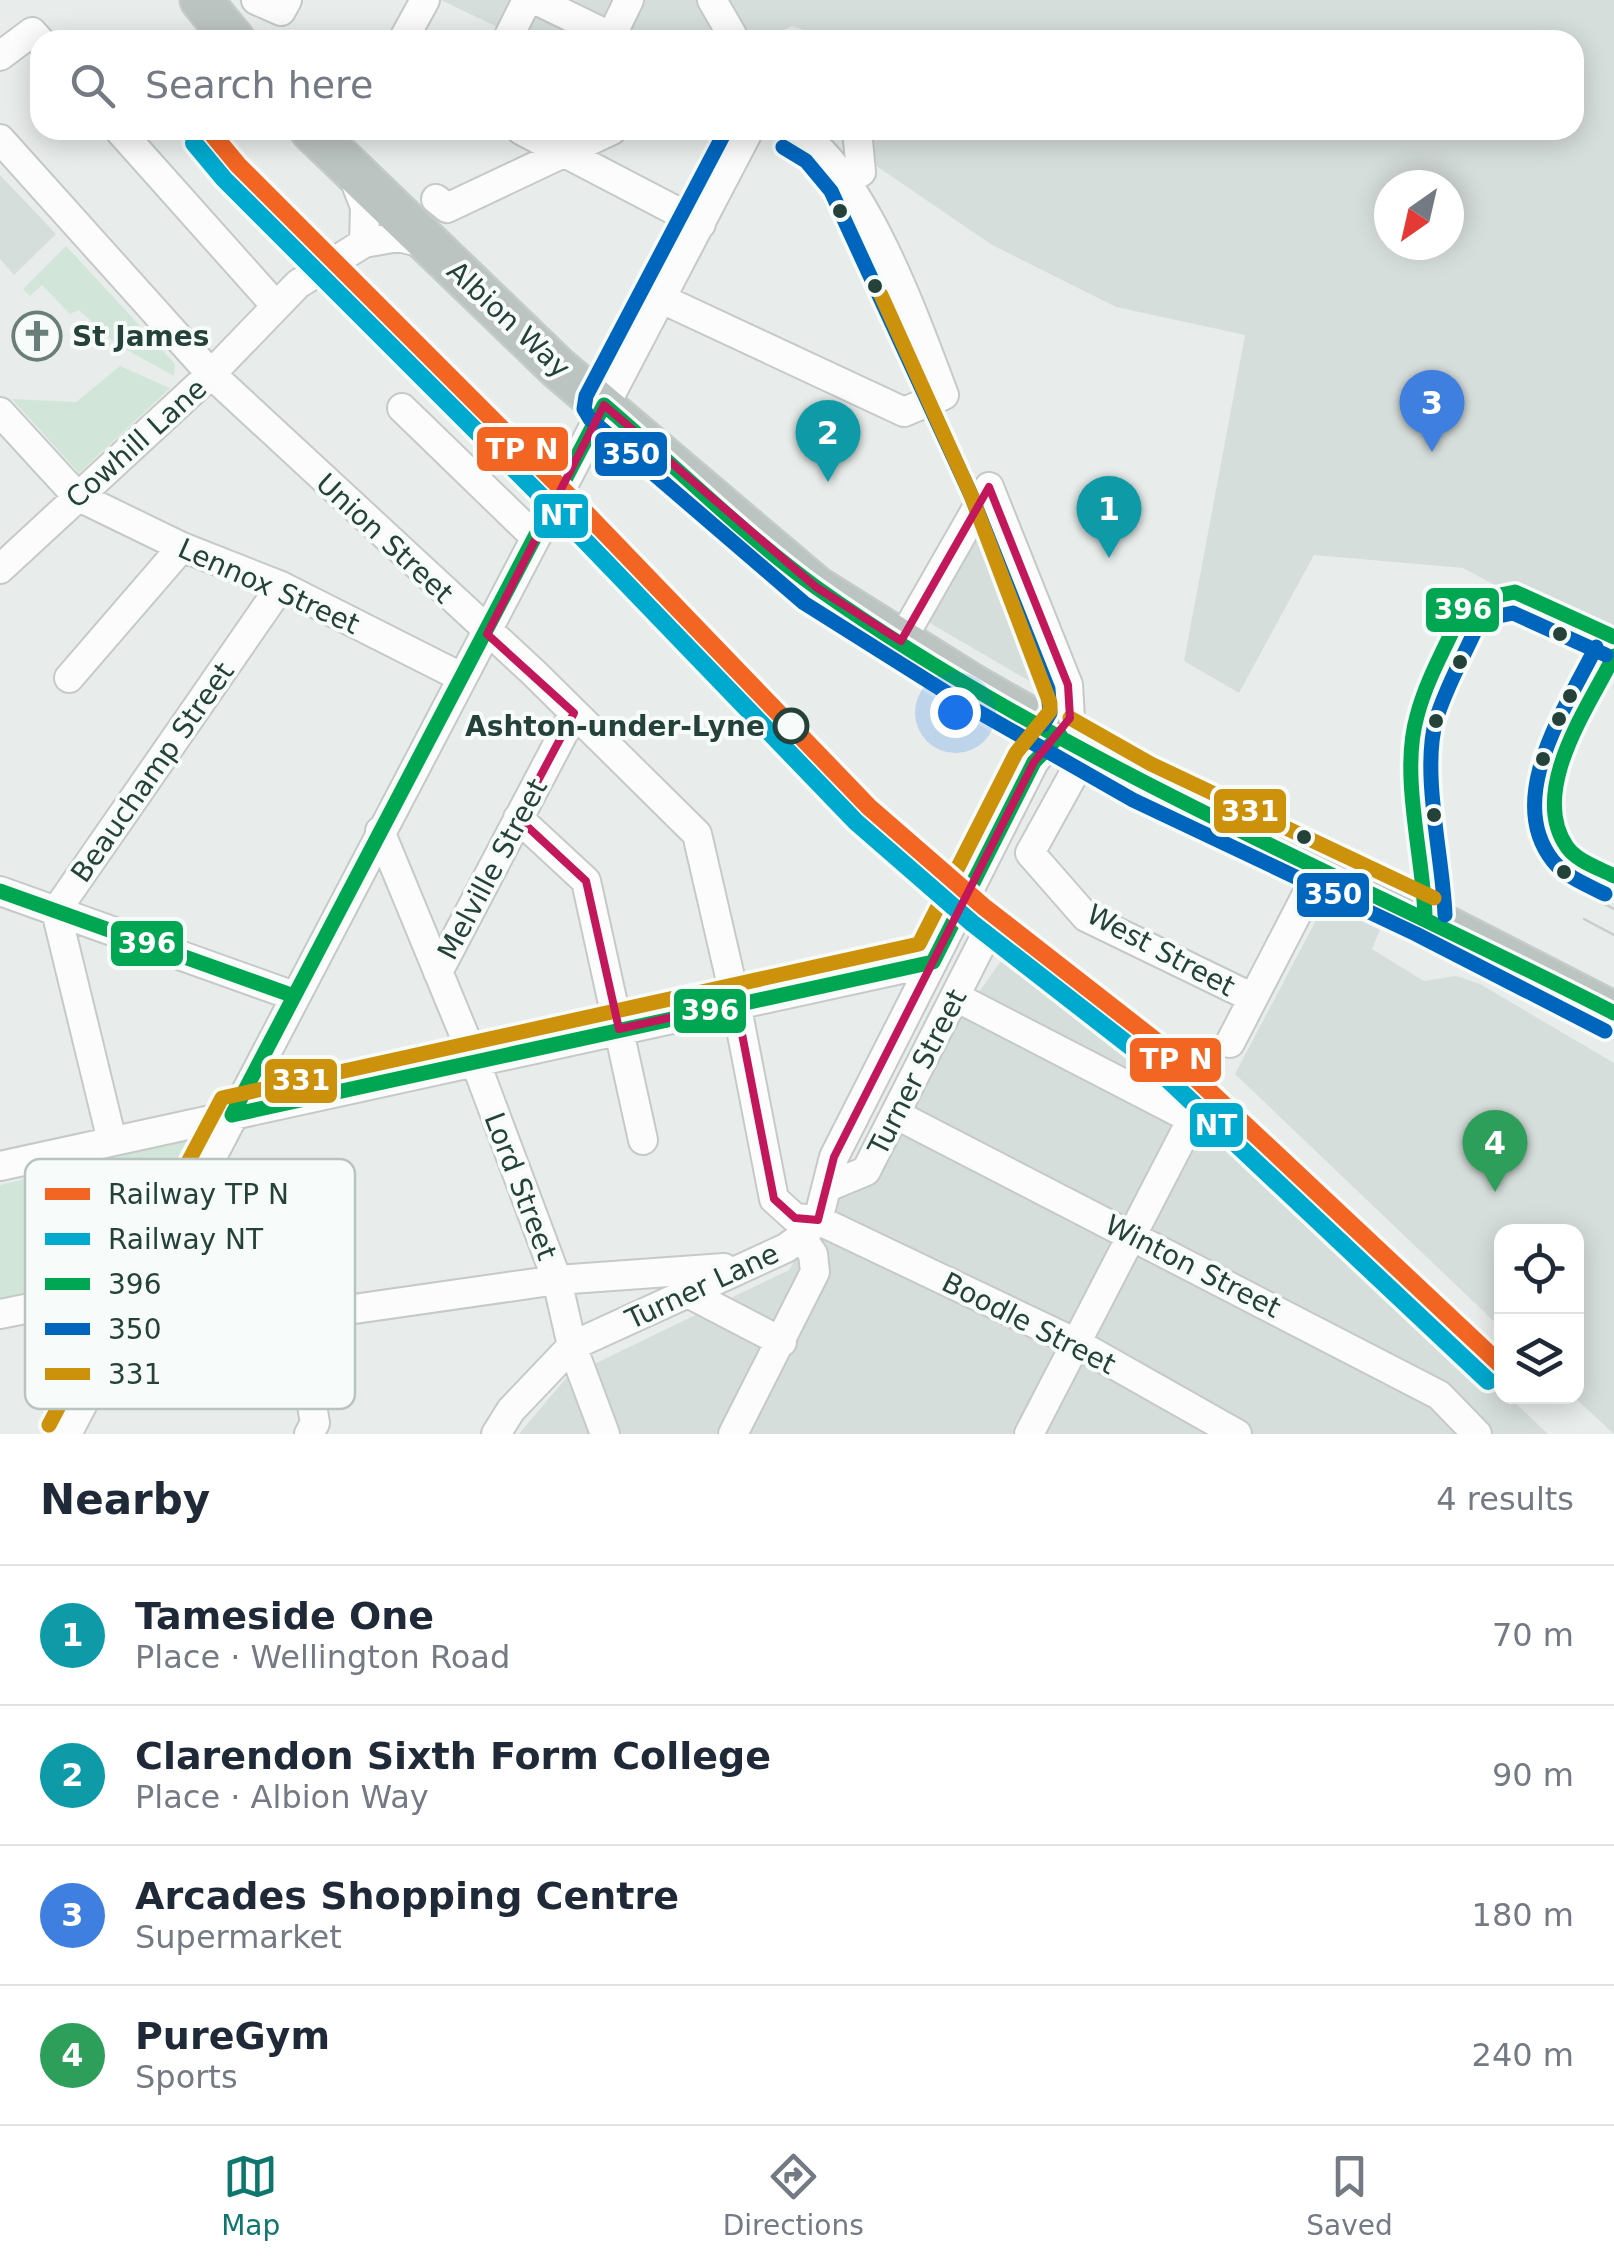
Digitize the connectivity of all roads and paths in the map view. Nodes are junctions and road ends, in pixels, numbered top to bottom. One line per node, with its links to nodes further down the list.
1 (201, 0): 7 (highway)
2 (425, 0): 8 (street)
3 (528, 0): 9 (street)
4 (536, 0): 10 (street)
5 (628, 0): 11 (street)
6 (712, 0): 12 (street)
7 (226, 30)
8 (408, 30)
9 (512, 30)
10 (598, 30)
11 (618, 30)
12 (729, 30)
13 (30, 39): 14 (street)
14 (0, 56)
15 (0, 139): 32 (street, Union Street)
16 (128, 140): 31 (street)
17 (322, 140): 24 (highway, Albion Way)
18 (542, 140): 23 (street)
19 (590, 140): 23 (street)
20 (744, 140): 27 (street)
21 (809, 140): 25 (street)
22 (857, 140): 25 (street)
23 (565, 151): 26 (street); 27 (street)
24 (351, 171): 28 (street); 29 (highway, Albion Way)
25 (855, 176): 30 (street)
26 (436, 200)
27 (701, 224): 30 (street)
28 (364, 242): 29 (street); 31 (street, Cowhill Lane)
29 (428, 244): 33 (highway, Albion Way)
30 (662, 299): 33 (street)
31 (276, 306): 32 (street, Cowhill Lane)
32 (211, 374): 36 (street, Cowhill Lane); 41 (street, Union Street)
33 (604, 404): 37 (street); 42 (highway, Albion Way)
34 (402, 408): 37 (street)
35 (0, 412): 36 (street)
36 (77, 496): 38 (street, Lennox Street); 39 (street, Cowhill Lane)
37 (542, 526): 41 (street)
38 (182, 547): 40 (street, Lennox Street); 44 (street)
39 (0, 568)
40 (281, 586): 43 (street, Lennox Street); 51 (street, Beauchamp Street)
41 (487, 634): 43 (street); 45 (street, Union Street)
42 (901, 641): 46 (highway, Albion Way); 46 (street)
43 (461, 677): 48 (street)
44 (69, 678)
45 (574, 713): 47 (street, Melville Street); 58 (street, Union Street)
46 (1073, 742): 49 (highway, Albion Way); 53 (street); 57 (street, West Street)
47 (518, 818): 54 (street, Melville Street); 60 (street)
48 (380, 831): 54 (street, Lord Street); 55 (street)
49 (1320, 867): 57 (street); 59 (highway, Albion Way)
50 (0, 891): 51 (street)
51 (56, 911): 55 (street); 66 (street, Beauchamp Street)
52 (985, 937): 56 (street, Turner Street)
53 (933, 962): 58 (street); 71 (street)
54 (438, 972): 62 (street, Lord Street)
55 (294, 996): 63 (street)
56 (956, 998): 64 (street, Turner Street); 73 (street)
57 (1254, 998): 61 (street)
58 (736, 1003): 60 (street); 72 (street, Union Street)
59 (1604, 1013)
60 (619, 1029): 62 (street); 65 (street)
61 (1230, 1044)
62 (474, 1061): 63 (street); 75 (street, Lord Street)
63 (232, 1114): 66 (street); 68 (street)
64 (898, 1114): 71 (street, Turner Street); 73 (street, Winton Street)
65 (643, 1140)
66 (112, 1141): 67 (street)
67 (31, 1159)
68 (209, 1159)
69 (25, 1160): 70 (street)
70 (0, 1166)
71 (830, 1186): 72 (street)
72 (809, 1228): 74 (street, Turner Lane); 80 (street); 81 (street, Boodle Street)
73 (1133, 1235): 81 (street); 92 (street, Winton Street)
74 (738, 1268): 75 (street); 76 (street, Turner Lane)
75 (557, 1280): 78 (street); 82 (street, Lord Street)
76 (688, 1294): 80 (street); 82 (street, Turner Lane)
77 (25, 1309): 79 (street)
78 (355, 1309)
79 (0, 1314)
80 (782, 1342): 89 (street)
81 (1076, 1343): 90 (street); 91 (street, Boodle Street)
82 (572, 1346): 87 (street, Turner Lane); 88 (street, Lord Street)
83 (81, 1409): 85 (street)
84 (313, 1409): 86 (street)
85 (68, 1434)
86 (309, 1434)
87 (496, 1434)
88 (605, 1434)
89 (732, 1434)
90 (1029, 1434)
91 (1237, 1434)
92 (1477, 1434)

